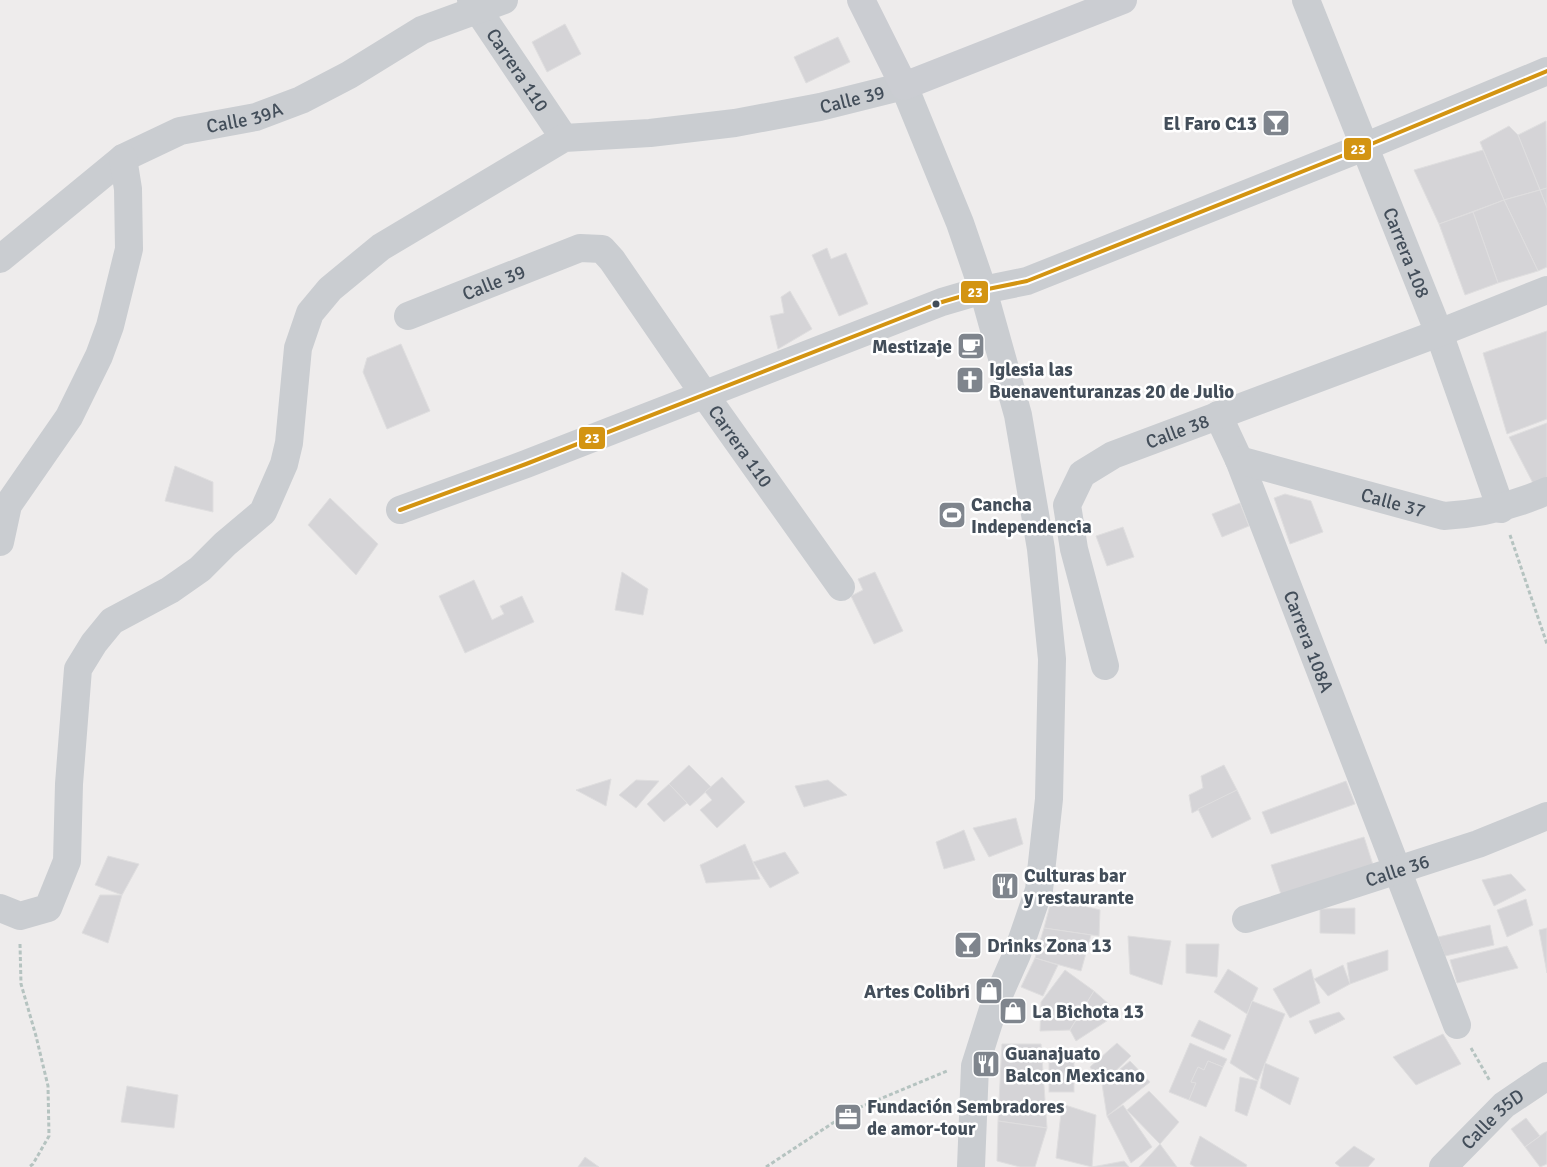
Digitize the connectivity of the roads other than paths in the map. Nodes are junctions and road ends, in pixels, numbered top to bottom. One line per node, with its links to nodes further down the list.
1 (504, 0): 5 (street, Calle 39A)
2 (861, 0): 7 (street)
3 (1123, 0): 7 (street, Calle 39)
4 (1306, 0): 9 (street, Carrera 108)
5 (474, 5): 8 (street, Carrera 110); 10 (street, Calle 39A)
6 (1547, 71): 9 (street)
7 (904, 86): 8 (street, Calle 39); 13 (street)
8 (564, 138): 28 (street)
9 (1364, 147): 13 (street); 16 (street, Carrera 108)
10 (123, 158): 12 (street, Calle 39A); 23 (street)
11 (580, 248): 15 (street, Calle 39); 17 (street, Carrera 110)
12 (0, 259)
13 (983, 290): 17 (street); 32 (street)
14 (1547, 290): 16 (street, Calle 38)
15 (408, 316)
16 (1439, 333): 18 (street, Calle 38); 21 (street, Carrera 108)
17 (704, 394): 22 (street); 24 (street, Carrera 110)
18 (1218, 415): 19 (street, Carrera 108A); 25 (street, Calle 38)
19 (1239, 460): 21 (street, Calle 37); 27 (street, Carrera 108A)
20 (1547, 491): 21 (street, Calle 37)
21 (1501, 508)
22 (400, 510)
23 (0, 542)
24 (841, 587)
25 (1105, 666)
26 (1547, 816): 27 (street, Calle 36)
27 (1397, 869): 29 (street, Calle 36); 30 (street, Carrera 108A)
28 (10, 912)
29 (1246, 919)
30 (1458, 1025)
31 (1547, 1076): 33 (street, Calle 35D)
32 (971, 1167)
33 (1443, 1167)

